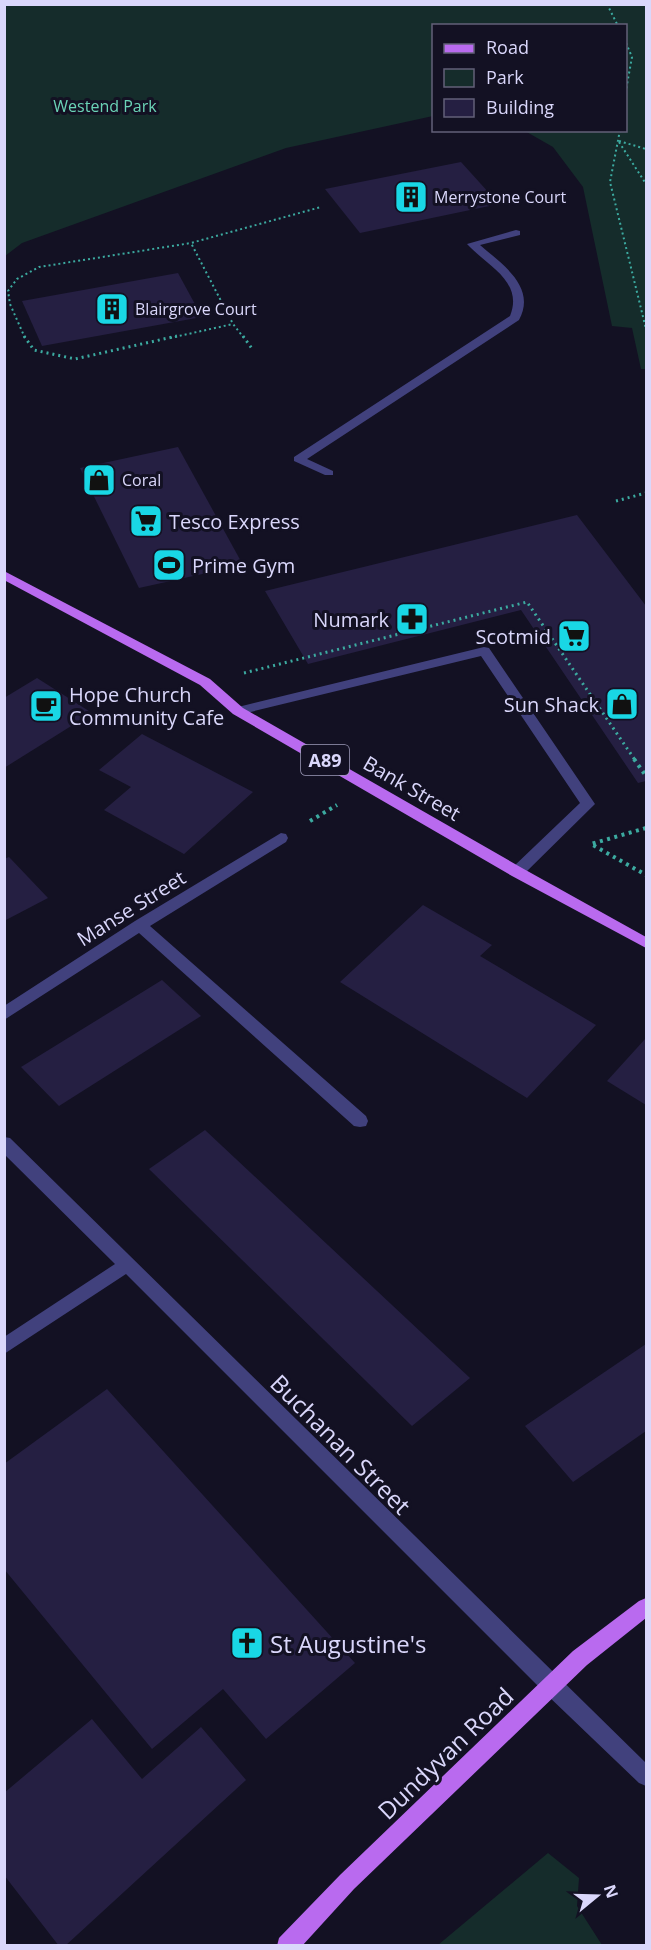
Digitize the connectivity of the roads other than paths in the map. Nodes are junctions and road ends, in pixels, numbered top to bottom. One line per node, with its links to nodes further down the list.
1 (516, 233): 2 (street)
2 (329, 473)
3 (4, 575): 4 (main road, Bank Street / A89)
4 (238, 711): 6 (main road, Bank Street / A89); 6 (street)
5 (281, 838): 7 (street, Manse Street)
6 (517, 872): 8 (main road, Bank Street / A89)
7 (140, 925): 9 (street, Manse Street); 10 (street)
8 (646, 943)
9 (4, 1014)
10 (360, 1121)
11 (4, 1143): 12 (street, Buchanan Street)
12 (126, 1265): 13 (street); 15 (street, Buchanan Street)
13 (4, 1347)
14 (646, 1606): 15 (main road, Dundyvan Road)
15 (552, 1686): 16 (street, Buchanan Street); 17 (main road, Dundyvan Road)
16 (646, 1776)
17 (287, 1946)

